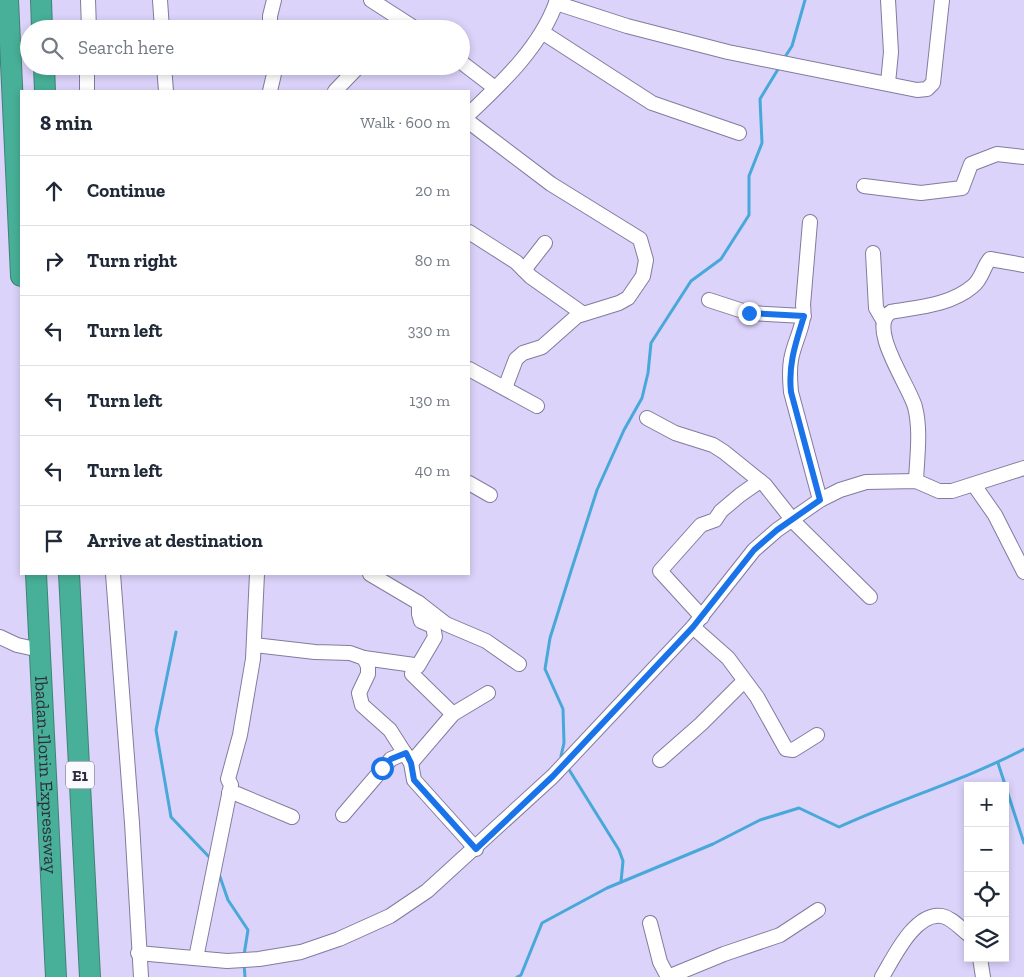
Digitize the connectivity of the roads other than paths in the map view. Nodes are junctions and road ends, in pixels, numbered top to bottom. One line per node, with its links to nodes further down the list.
1 (8, 0): 38 (highway)
2 (41, 0): 10 (highway)
3 (88, 0): 11 (street)
4 (160, 0): 12 (street)
5 (274, 0): 13 (street)
6 (371, 0): 14 (street)
7 (888, 0): 22 (street)
8 (942, 0): 22 (street)
9 (557, 2): 15 (street); 22 (street)
10 (42, 20)
11 (89, 20)
12 (161, 20)
13 (270, 20)
14 (402, 20)
15 (542, 32): 23 (street); 31 (street)
16 (470, 69): 23 (street)
17 (44, 75): 24 (highway)
18 (87, 75): 25 (street)
19 (165, 75): 26 (street)
20 (274, 75): 27 (street)
21 (350, 75): 28 (street)
22 (888, 83)
23 (496, 88): 29 (street)
24 (45, 90)
25 (87, 90)
26 (166, 90)
27 (270, 90)
28 (336, 90)
29 (470, 113)
30 (470, 123): 42 (street)
31 (739, 133)
32 (1024, 156): 33 (street)
33 (864, 186)
34 (810, 222): 43 (street)
35 (470, 233): 40 (street)
36 (545, 244): 40 (street)
37 (873, 254): 44 (street)
38 (20, 255)
39 (1024, 265): 44 (street)
40 (524, 270): 42 (street)
41 (709, 300): 43 (street)
42 (582, 313): 46 (street)
43 (804, 316): 55 (street)
44 (883, 320): 51 (street)
45 (470, 370): 46 (street)
46 (505, 388): 47 (street)
47 (537, 406)
48 (647, 418): 50 (street)
49 (1024, 468): 53 (street)
50 (760, 481): 56 (street); 65 (street)
51 (916, 481): 53 (street); 55 (street)
52 (470, 484): 54 (street)
53 (974, 485): 57 (street)
54 (490, 495)
55 (820, 500): 56 (street)
56 (793, 520): 63 (street); 65 (street)
57 (1024, 572)
58 (36, 575): 68 (highway, Ibadan-Ilorin Expressway / E1)
59 (69, 575): 89 (highway, Ibadan-Ilorin Expressway / E1)
60 (112, 575): 85 (street)
61 (257, 575): 67 (street)
62 (372, 575): 64 (street)
63 (870, 597)
64 (419, 603): 70 (street); 71 (street)
65 (698, 622): 72 (street); 81 (street)
66 (0, 637): 68 (street)
67 (254, 645): 69 (street); 78 (street)
68 (40, 650): 88 (highway, Ibadan-Ilorin Expressway / E1)
69 (364, 658): 71 (street); 76 (street)
70 (519, 664)
71 (414, 665): 74 (street)
72 (744, 682): 75 (street); 77 (street)
73 (488, 693): 74 (street)
74 (453, 714): 76 (street)
75 (817, 735)
76 (408, 758): 79 (street); 81 (street)
77 (660, 760)
78 (229, 793): 80 (street); 86 (street)
79 (343, 815)
80 (292, 817)
81 (476, 849): 86 (street)
82 (818, 910): 91 (street)
83 (650, 923): 91 (street)
84 (964, 931): 92 (street)
85 (138, 953): 86 (street); 90 (street)
86 (196, 958)
87 (981, 962): 93 (street)
88 (56, 977)
89 (90, 977)
90 (140, 977)
91 (668, 977)
92 (882, 977)
93 (983, 977)

